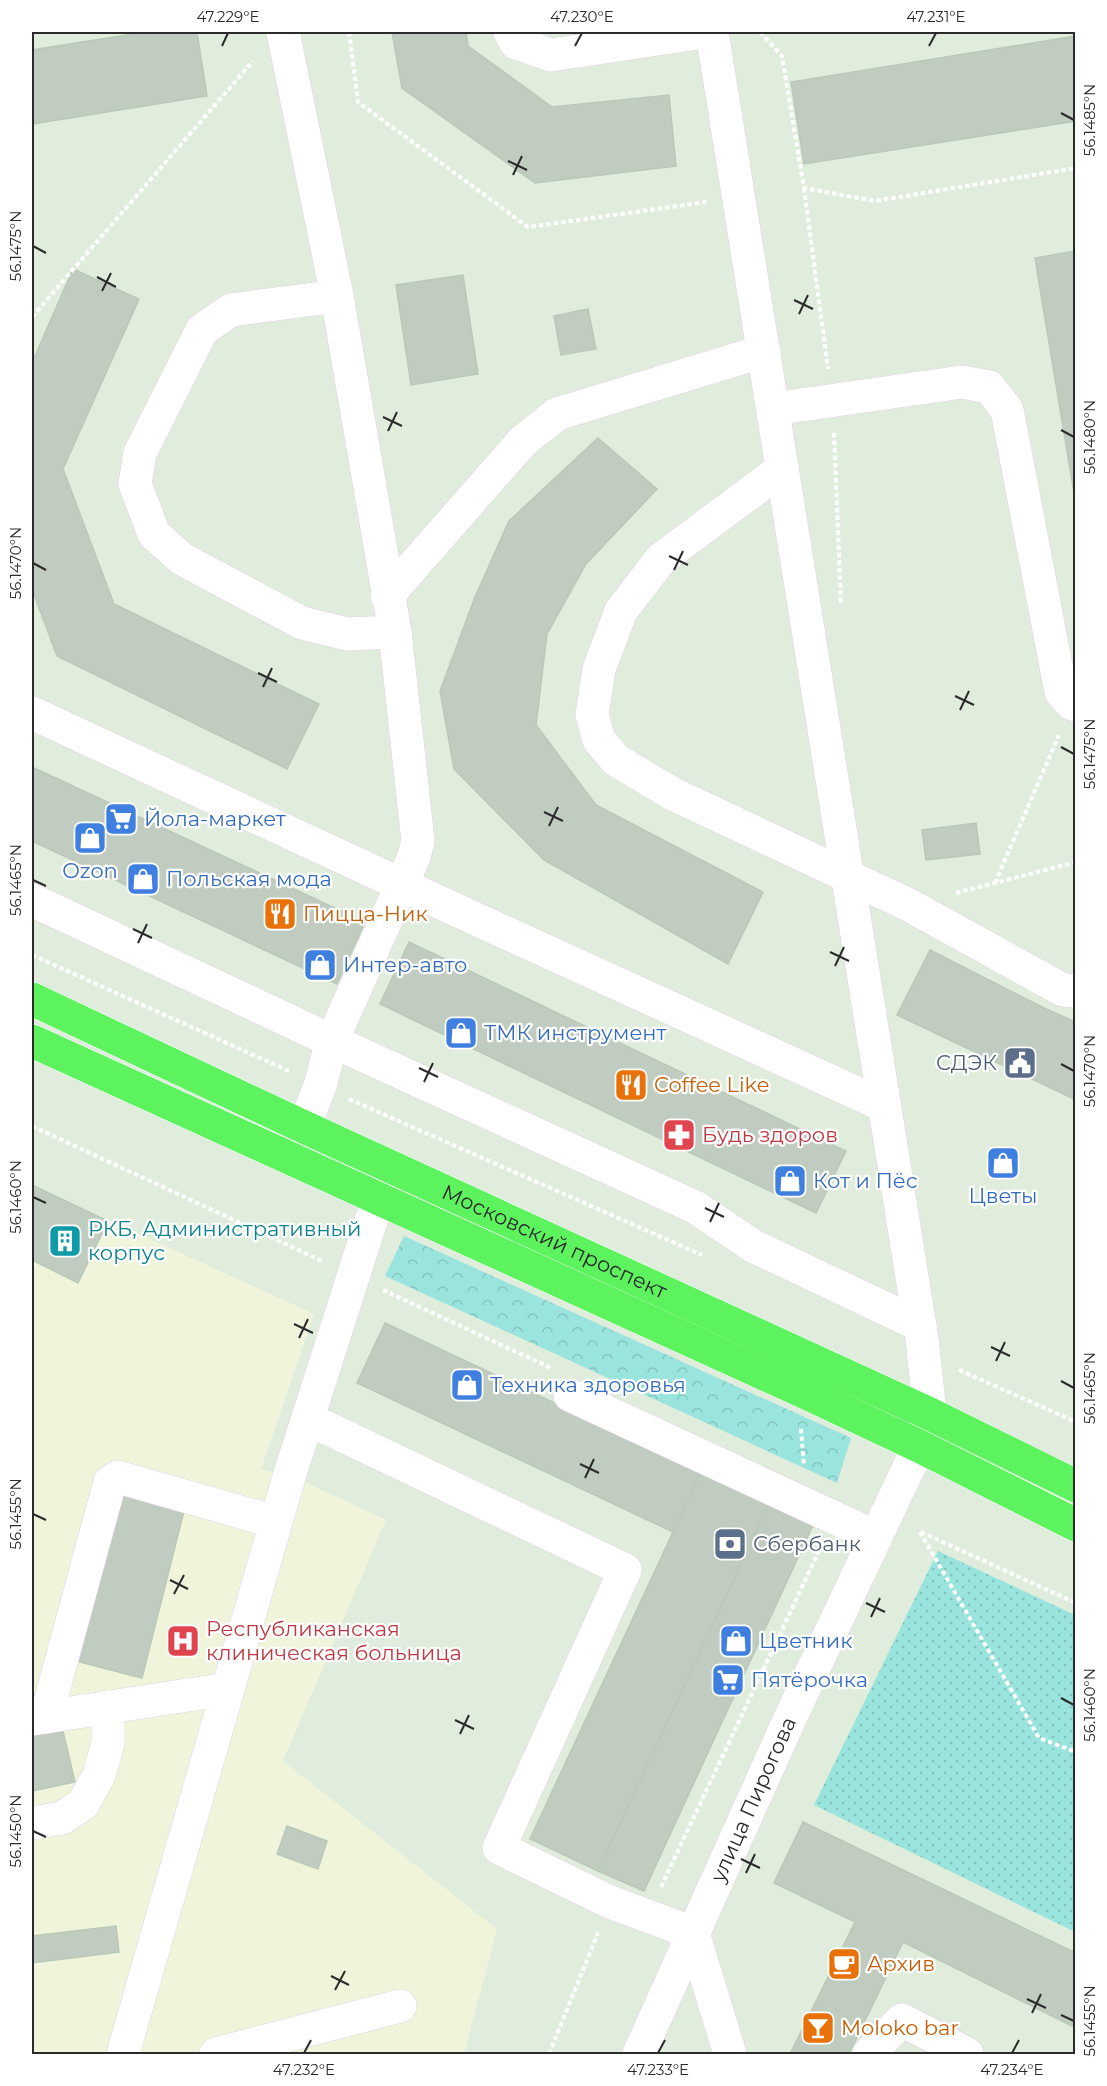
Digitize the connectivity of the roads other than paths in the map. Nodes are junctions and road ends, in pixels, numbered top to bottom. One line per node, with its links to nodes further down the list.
1 (283, 32): 5 (street)
2 (510, 32): 3 (street)
3 (704, 32)
4 (712, 32): 6 (street)
5 (337, 296): 9 (street); 10 (street)
6 (764, 351): 7 (street); 9 (street)
7 (773, 409): 8 (street); 11 (street)
8 (782, 469): 13 (street); 13 (street)
9 (387, 596): 10 (street)
10 (395, 632): 14 (street)
11 (1074, 704)
12 (32, 713): 14 (street)
13 (848, 876): 16 (street); 20 (street)
14 (401, 885): 19 (street); 20 (street)
15 (32, 900): 19 (street)
16 (1076, 991)
17 (32, 999): 21 (main road, Московский проспект)
18 (32, 1041): 22 (main road, Московский проспект)
19 (332, 1041): 21 (street); 23 (street)
20 (885, 1106): 23 (street)
21 (304, 1127): 25 (main road, Московский проспект)
22 (378, 1199): 26 (street); 27 (main road, Московский проспект)
23 (920, 1325): 25 (street)
24 (570, 1395): 31 (street)
25 (930, 1414): 27 (main road, улица Пирогова); 28 (main road, Московский проспект)
26 (308, 1419): 29 (street); 36 (street)
27 (919, 1446): 30 (main road, Московский проспект); 31 (street, улица Пирогова)
28 (1076, 1486)
29 (276, 1522): 32 (street); 34 (street)
30 (1076, 1525)
31 (876, 1537): 36 (street, улица Пирогова)
32 (227, 1689): 33 (street); 38 (street)
33 (108, 1707): 34 (street); 35 (street)
34 (39, 1718)
35 (32, 1823)
36 (693, 1933): 40 (street, улица Пирогова); 41 (street)
37 (400, 2006): 39 (street)
38 (123, 2055)
39 (216, 2055)
40 (639, 2055)
41 (730, 2055)
42 (869, 2055): 43 (street)
43 (967, 2055)

